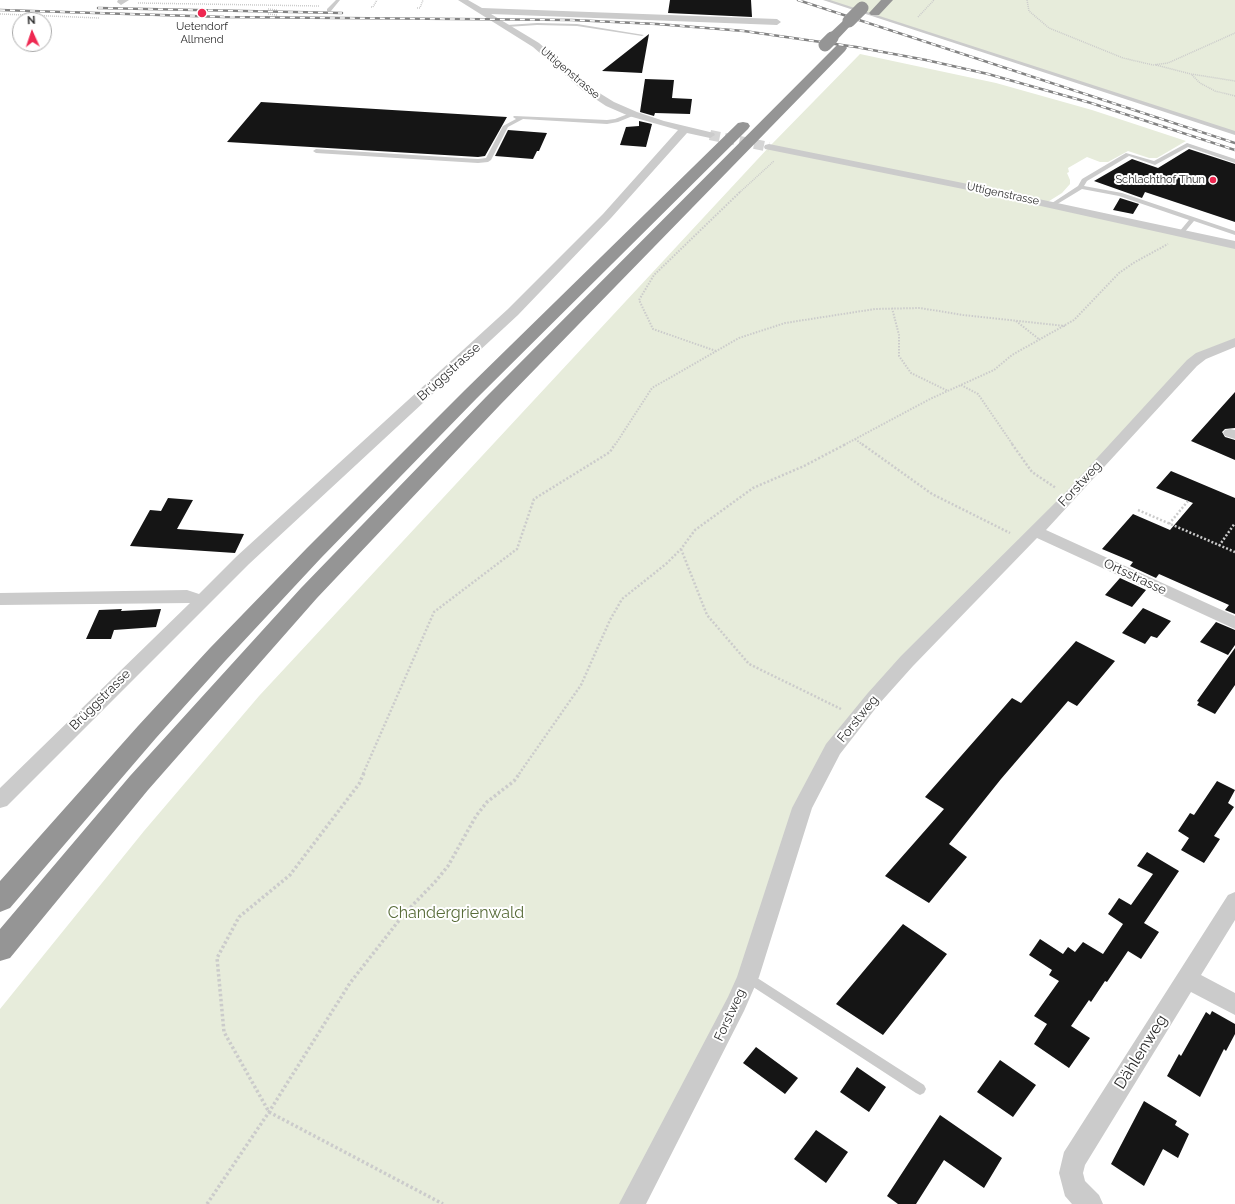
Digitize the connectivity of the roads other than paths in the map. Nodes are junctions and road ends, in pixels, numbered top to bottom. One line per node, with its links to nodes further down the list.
1 (338, 0): 6 (lane)
2 (462, 0): 7 (street, Uttigenstrasse)
3 (825, 0): 17 (lane)
4 (887, 0): 10 (highway)
5 (866, 4): 12 (highway, bridge)
6 (331, 8)
7 (480, 11): 8 (street); 9 (street, Uttigenstrasse)
8 (777, 22)
9 (507, 26): 11 (lane); 13 (street, Uttigenstrasse)
10 (863, 26)
11 (642, 35)
12 (837, 43): 34 (highway); 36 (highway)
13 (633, 114): 15 (lane); 16 (street, Uttigenstrasse)
14 (514, 117): 15 (lane)
15 (521, 118): 20 (lane)
16 (684, 130): 18 (street, Uttigenstrasse); 31 (street, Brüggstrasse)
17 (1235, 133)
18 (710, 135)
19 (769, 147): 23 (street, Uttigenstrasse)
20 (316, 151)
21 (1235, 161): 22 (lane)
22 (1081, 187): 23 (lane); 24 (lane)
23 (1052, 205): 25 (street, Uttigenstrasse)
24 (1193, 219): 25 (lane); 26 (lane)
25 (1181, 233): 27 (street, Uttigenstrasse)
26 (1235, 233)
27 (1235, 245)
28 (1235, 342): 29 (street, Forstweg)
29 (1031, 536): 32 (street, Ortsstrasse); 37 (street, Forstweg)
30 (0, 599): 31 (street)
31 (201, 600): 33 (street, Brüggstrasse)
32 (1235, 623)
33 (0, 800)
34 (0, 900)
35 (1235, 901): 38 (street, Dählenweg)
36 (0, 949)
37 (748, 977): 40 (lane); 41 (street, Forstweg)
38 (1188, 978): 39 (street); 42 (street, Dählenweg)
39 (1235, 1005)
40 (920, 1089)
41 (632, 1204)
42 (1090, 1204)

